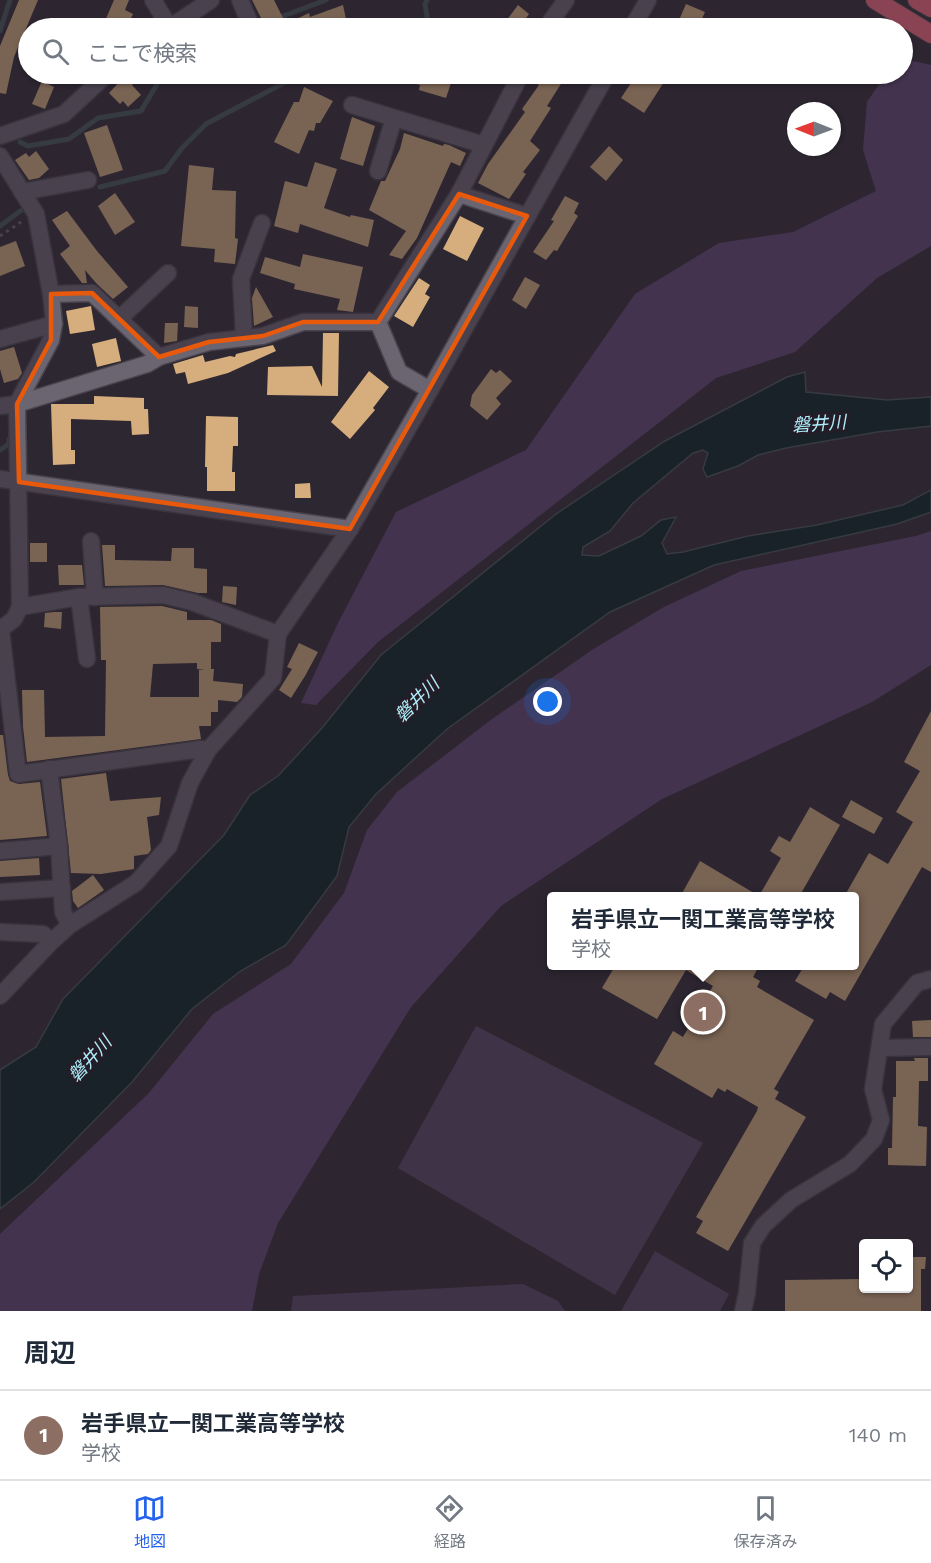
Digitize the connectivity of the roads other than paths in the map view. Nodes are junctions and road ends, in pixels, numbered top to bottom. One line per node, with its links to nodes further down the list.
1 (153, 0): 9 (street)
2 (211, 0): 10 (street)
3 (240, 0): 11 (street)
4 (566, 0): 12 (street)
5 (648, 0): 13 (street)
6 (875, 0): 14 (highway)
7 (917, 0): 8 (highway)
8 (931, 9)
9 (163, 18)
10 (184, 18)
11 (248, 18)
12 (553, 18)
13 (638, 18)
14 (905, 18)
15 (913, 23): 16 (highway)
16 (931, 34)
17 (96, 84): 22 (street)
18 (516, 84): 23 (street)
19 (601, 84): 29 (street)
20 (352, 105): 21 (street)
21 (394, 118): 23 (street); 25 (street)
22 (0, 136)
23 (484, 145): 28 (street)
24 (0, 156): 27 (street)
25 (378, 171)
26 (88, 180): 27 (street)
27 (22, 192): 32 (street)
28 (459, 194): 29 (street); 34 (street)
29 (527, 216): 39 (street)
30 (262, 223): 36 (street)
31 (168, 273): 33 (street)
32 (51, 294): 33 (street); 35 (street)
33 (119, 319): 38 (street)
34 (378, 322): 36 (street); 39 (street)
35 (54, 324): 37 (street); 40 (street)
36 (244, 338): 38 (street)
37 (0, 339)
38 (159, 357): 40 (street)
39 (430, 390): 44 (street)
40 (17, 404): 41 (street); 43 (street)
41 (0, 406)
42 (0, 479): 43 (street)
43 (19, 482): 44 (street); 47 (street)
44 (350, 529): 49 (street)
45 (91, 541): 46 (street)
46 (87, 597): 47 (street); 49 (street); 50 (street)
47 (20, 607): 48 (street)
48 (0, 630): 52 (street)
49 (278, 634): 51 (street)
50 (87, 659)
51 (208, 750): 52 (street); 57 (street)
52 (49, 769): 53 (street)
53 (59, 846): 54 (street); 55 (street)
54 (0, 851)
55 (62, 888): 56 (street); 57 (street)
56 (0, 892)
57 (70, 925): 59 (street)
58 (0, 932): 59 (street)
59 (51, 942): 61 (street)
60 (931, 979): 63 (street)
61 (0, 996)
62 (931, 1047): 63 (street)
63 (881, 1048): 64 (street)
64 (743, 1311)

